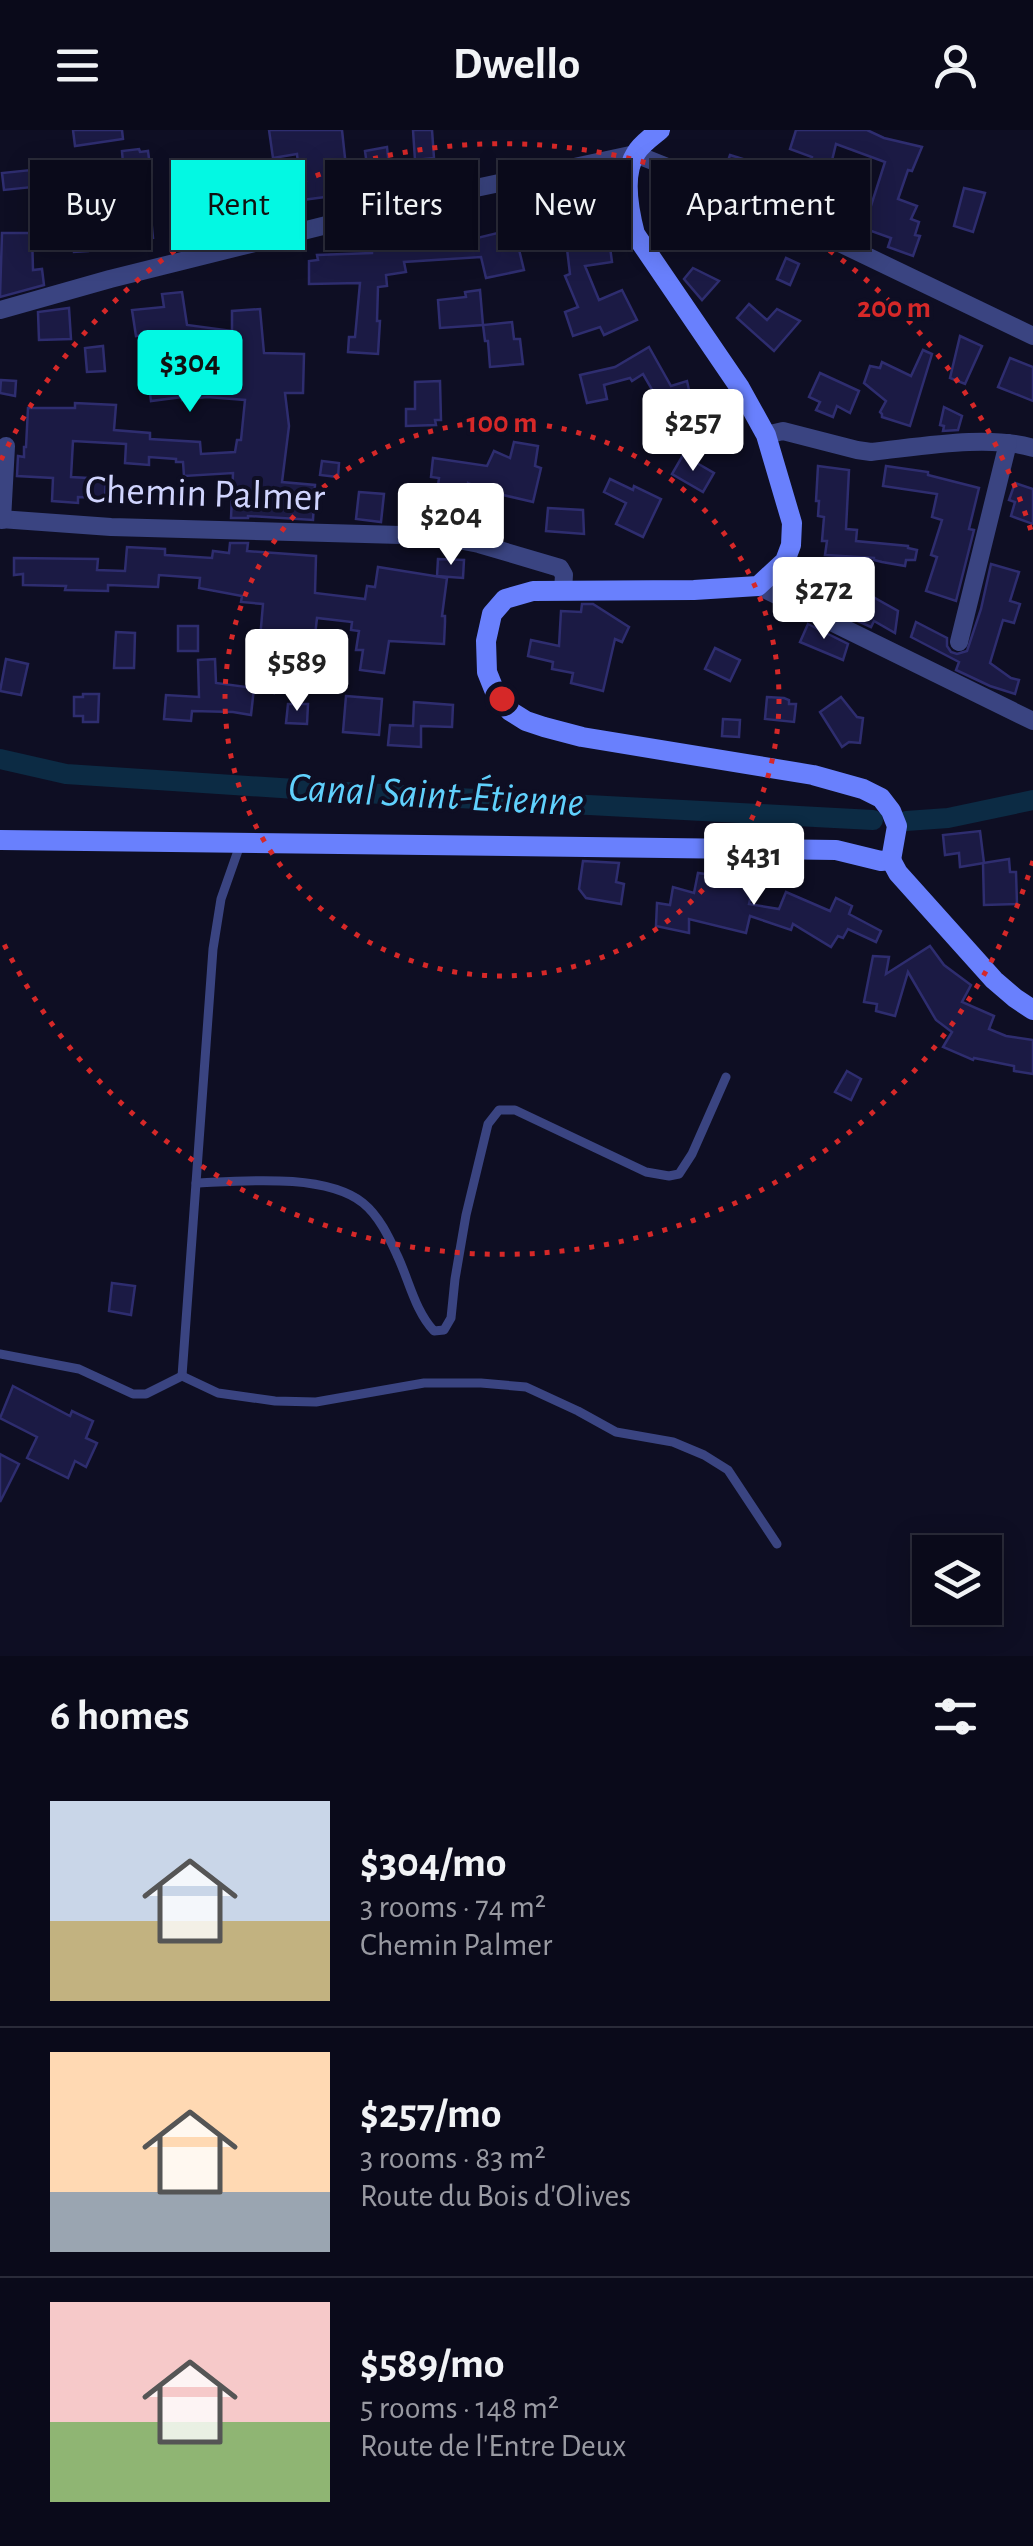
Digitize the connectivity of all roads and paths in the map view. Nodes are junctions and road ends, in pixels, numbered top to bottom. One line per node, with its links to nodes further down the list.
1 (660, 130): 2 (street)
2 (635, 154): 3 (street); 4 (street); 5 (street)
3 (0, 310)
4 (1033, 336)
5 (766, 434): 6 (street); 10 (street)
6 (1008, 442): 8 (street); 12 (street)
7 (6, 446): 9 (street)
8 (1033, 448)
9 (1, 520): 11 (street, Chemin Palmer)
10 (758, 586): 11 (street); 13 (street)
11 (563, 590): 16 (street)
12 (959, 642)
13 (1033, 721)
14 (0, 840): 15 (street)
15 (241, 843): 16 (street); 19 (lane)
16 (891, 860): 17 (street)
17 (1033, 1010)
18 (726, 1077): 19 (lane)
19 (196, 1183): 21 (lane)
20 (0, 1354): 21 (lane)
21 (182, 1376): 22 (lane)
22 (778, 1544)

